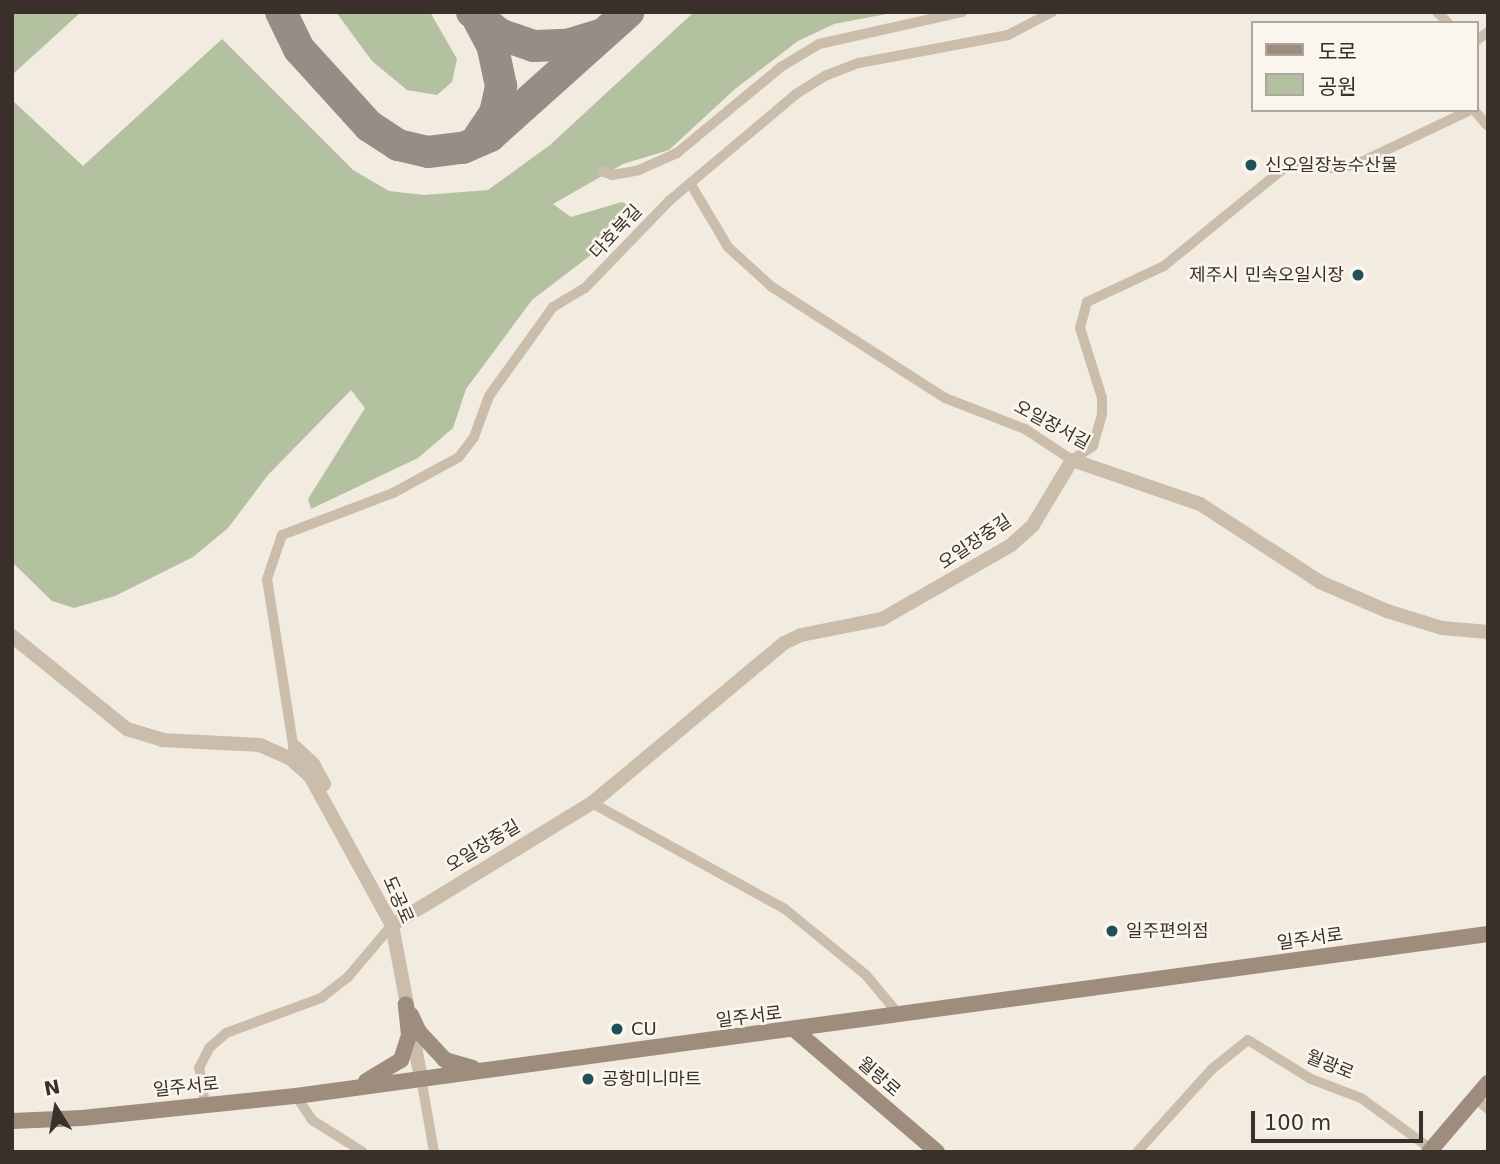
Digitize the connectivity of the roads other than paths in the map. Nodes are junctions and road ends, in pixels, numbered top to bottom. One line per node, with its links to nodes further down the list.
1 (962, 12): 6 (street)
2 (1052, 12): 7 (street, 다호북길)
3 (1468, 112): 8 (street, 오일장중길)
4 (1474, 112): 5 (street)
5 (1488, 127)
6 (602, 172)
7 (690, 183): 8 (street, 오일장서길); 11 (street, 다호북길)
8 (1072, 460): 9 (street, 오일장서길); 12 (street, 오일장중길)
9 (1488, 632)
10 (12, 636): 11 (street, 도공로)
11 (293, 753): 13 (street, 도공로)
12 (592, 803): 13 (street, 오일장중길); 16 (street)
13 (392, 925): 15 (street, 도공로); 23 (street)
14 (1488, 934): 16 (main road, 일주서로)
15 (406, 1004): 18 (main road); 19 (street, 도공로); 21 (main road)
16 (900, 1017): 17 (main road, 일주서로)
17 (796, 1031): 18 (main road, 일주서로); 29 (main road, 월랑로)
18 (497, 1067): 19 (main road, 일주서로)
19 (421, 1078): 21 (main road, 일주서로); 28 (street)
20 (1488, 1083): 24 (main road, 월광로)
21 (341, 1090): 22 (main road, 일주서로)
22 (296, 1096): 23 (main road, 일주서로); 27 (street)
23 (205, 1104): 25 (main road, 일주서로)
24 (1481, 1104): 26 (main road, 월광로)
25 (12, 1121)
26 (1430, 1150): 30 (street, 월광로)
27 (363, 1152)
28 (434, 1152)
29 (937, 1152)
30 (1136, 1152)

